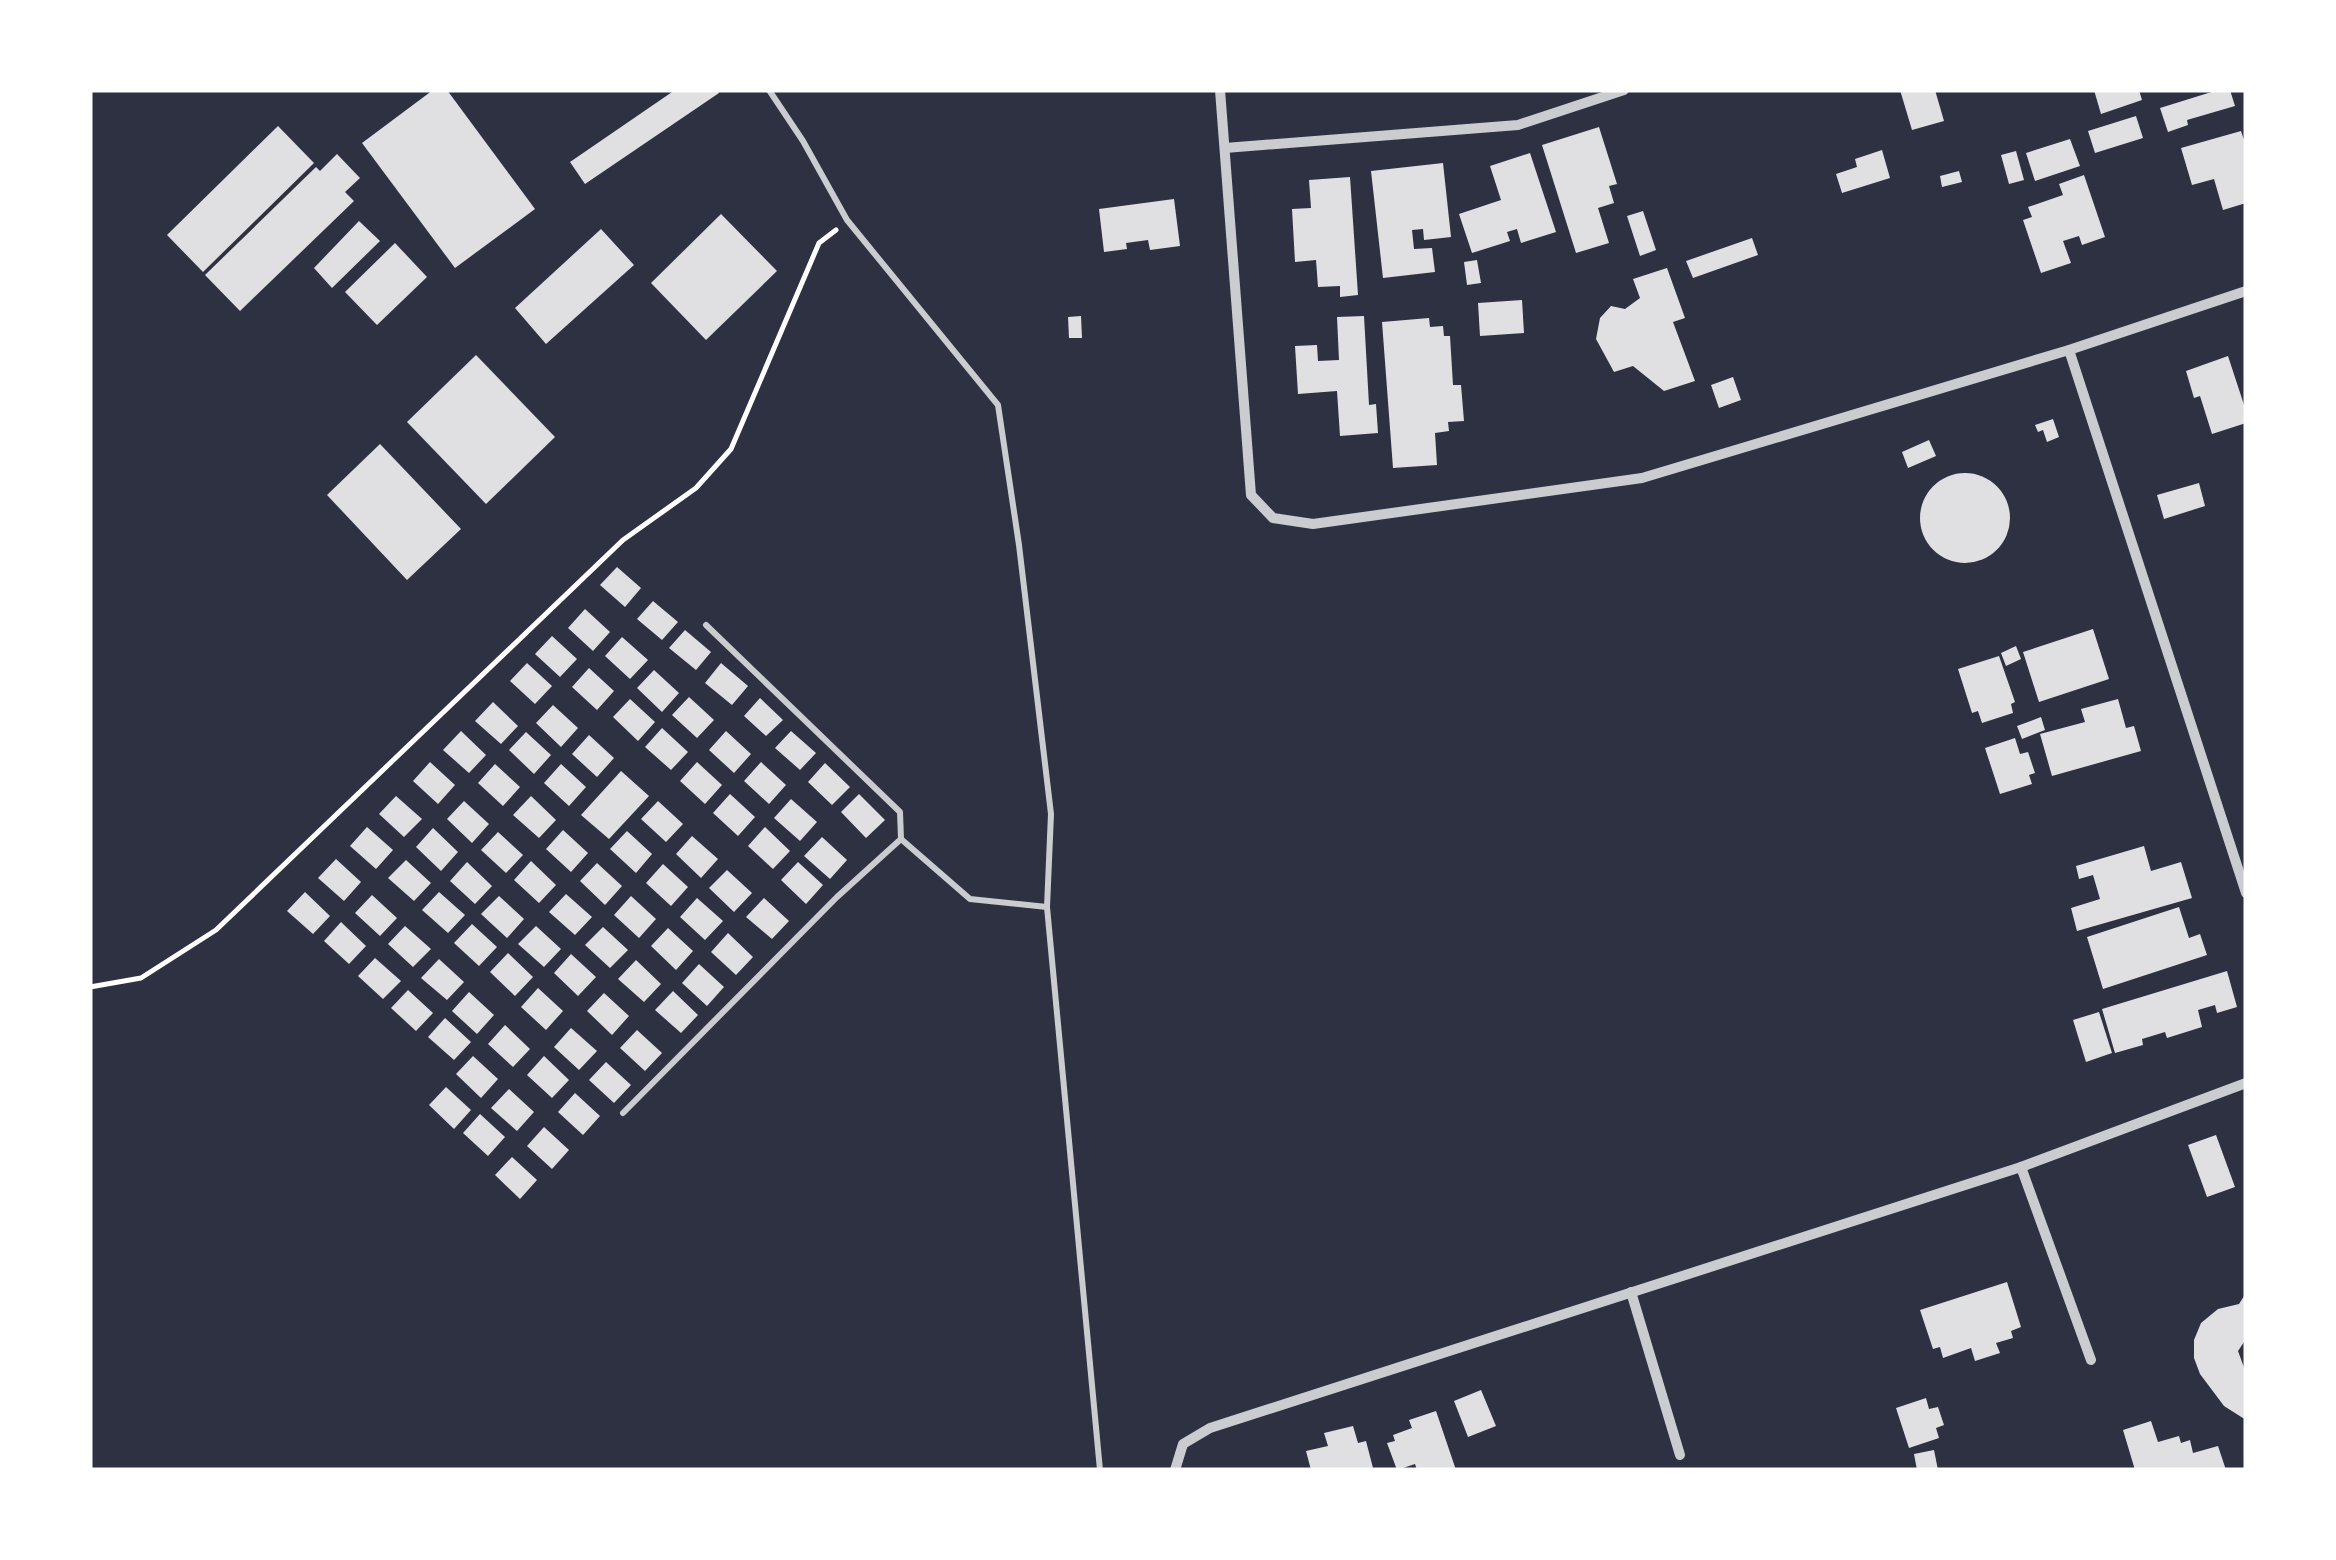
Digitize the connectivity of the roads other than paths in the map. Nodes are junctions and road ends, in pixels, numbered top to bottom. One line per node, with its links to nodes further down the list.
1 (769, 90): 10 (lane)
2 (1220, 90): 4 (street)
3 (1624, 90): 4 (street)
4 (1225, 148): 6 (street)
5 (2246, 291): 6 (street)
6 (2068, 350): 9 (street)
7 (706, 624): 8 (lane)
8 (901, 839): 10 (lane); 12 (lane)
9 (2246, 893)
10 (1046, 907): 17 (lane)
11 (2246, 1083): 13 (street)
12 (623, 1113)
13 (2021, 1167): 14 (street); 15 (street)
14 (1631, 1292): 16 (street); 18 (street)
15 (2091, 1360)
16 (1680, 1455)
17 (1100, 1470)
18 (1175, 1470)

